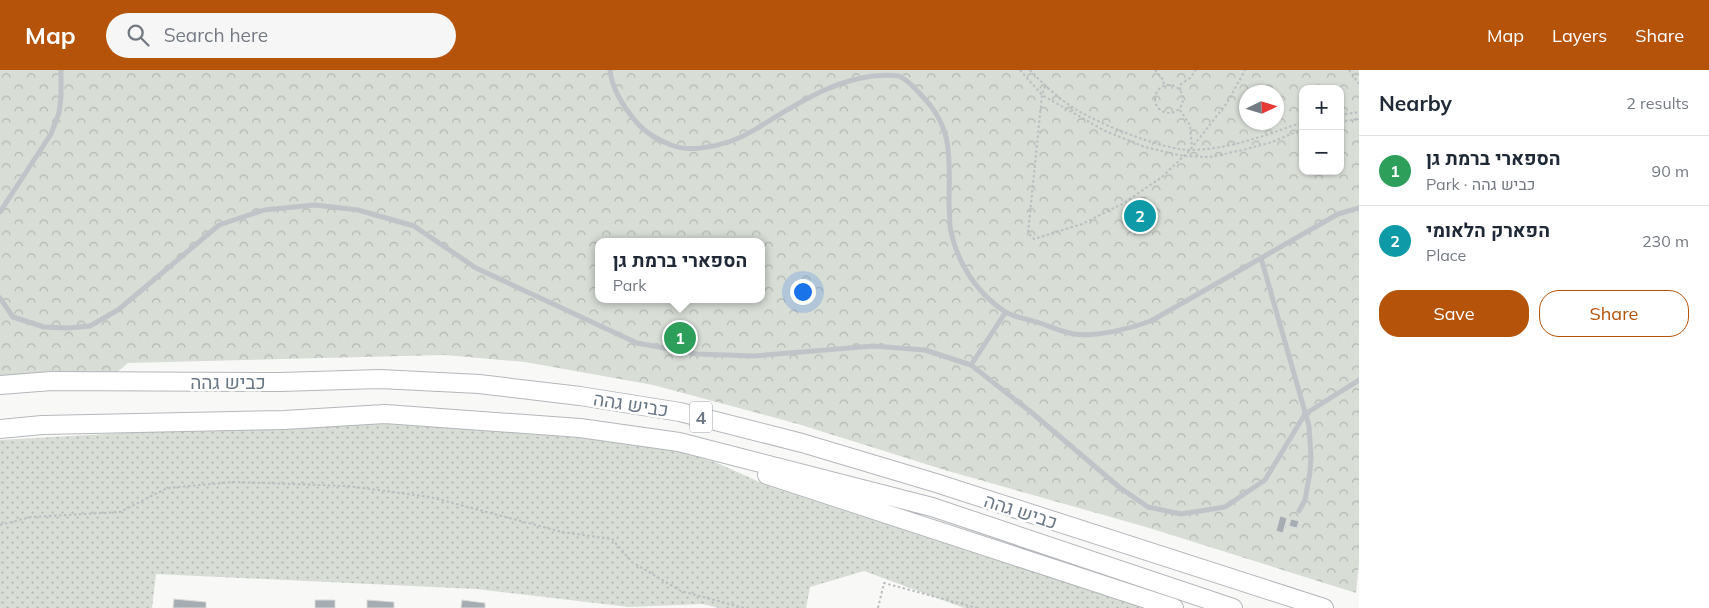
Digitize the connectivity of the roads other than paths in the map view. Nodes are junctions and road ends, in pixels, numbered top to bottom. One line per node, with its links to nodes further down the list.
1 (61, 70): 6 (lane)
2 (610, 70): 4 (lane)
3 (872, 70): 9 (lane)
4 (814, 88)
5 (1359, 208): 7 (lane)
6 (0, 212)
7 (1261, 258): 9 (lane); 13 (lane)
8 (0, 298): 10 (lane)
9 (1005, 313): 10 (lane)
10 (972, 366): 13 (lane)
11 (1359, 380): 13 (lane)
12 (0, 383): 19 (highway, כביש גהה / 4)
13 (1305, 414): 16 (lane)
14 (0, 429): 15 (highway, כביש גהה / 4)
15 (719, 453): 17 (highway); 18 (highway, כביש גהה / 4)
16 (1299, 511)
17 (1174, 608)
18 (1233, 608)
19 (1324, 608)

